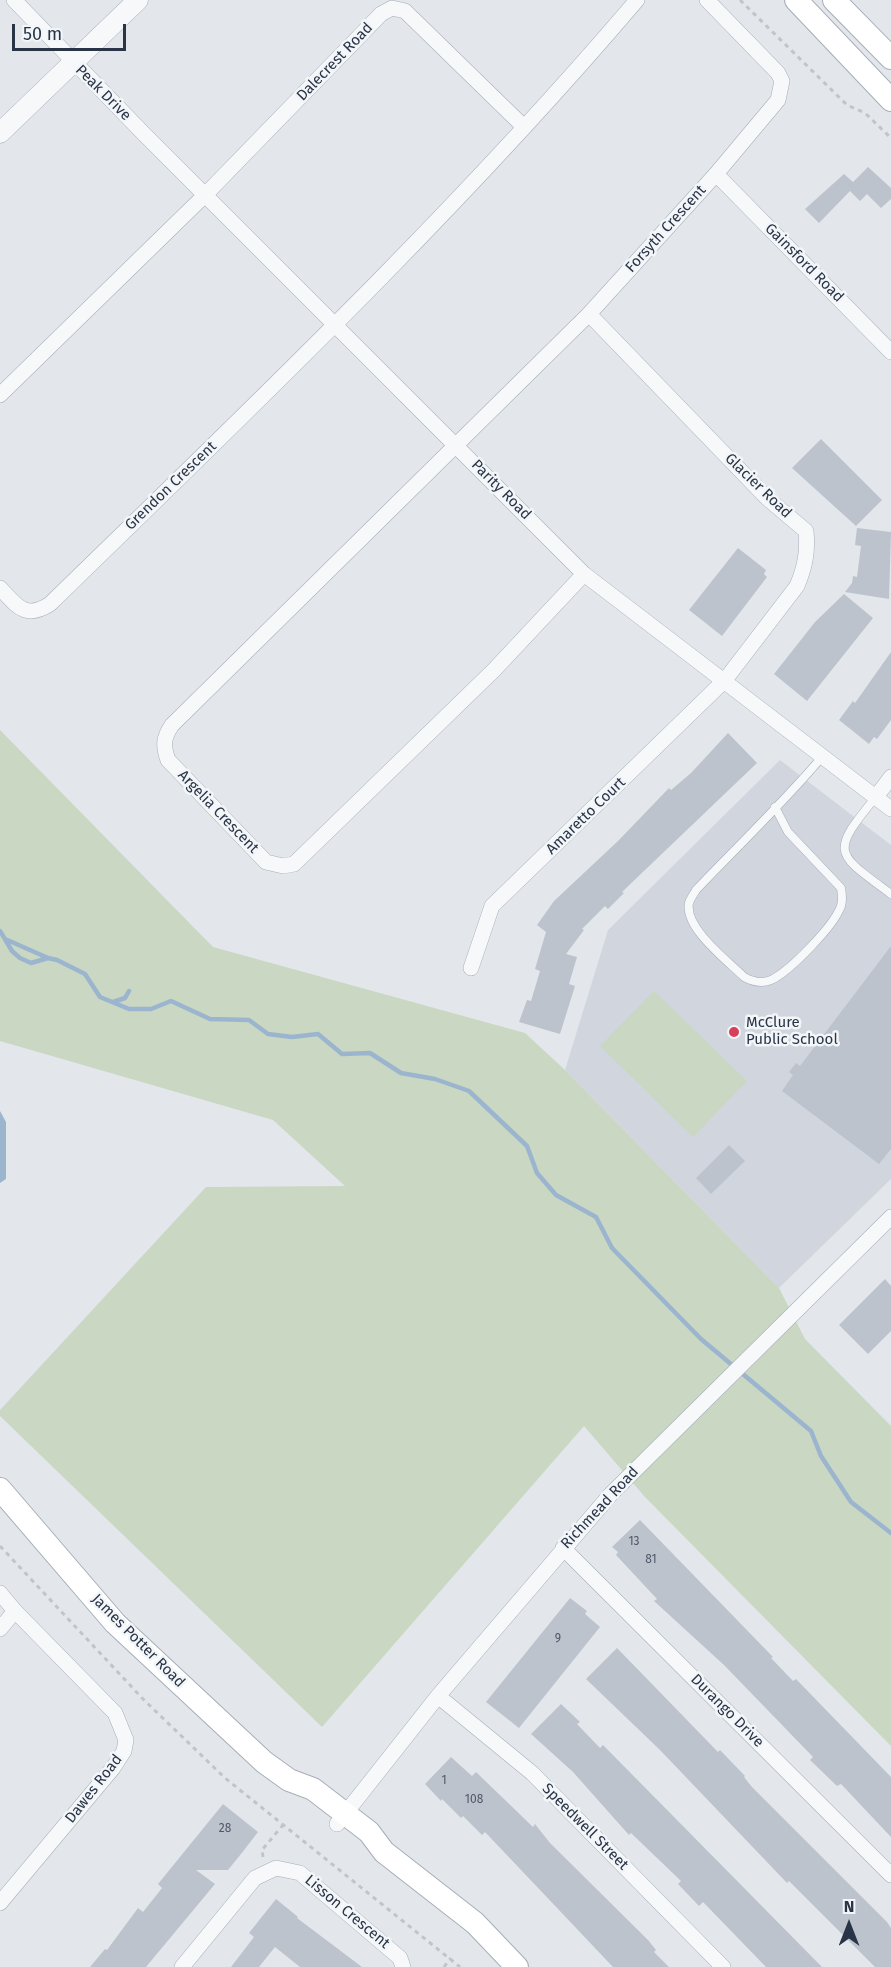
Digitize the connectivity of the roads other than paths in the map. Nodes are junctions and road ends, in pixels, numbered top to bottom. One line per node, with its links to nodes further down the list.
1 (14, 0): 8 (street, Peak Drive)
2 (138, 0): 8 (street)
3 (637, 0): 10 (street)
4 (707, 0): 13 (street, Forsyth Crescent)
5 (796, 0): 9 (main road)
6 (834, 0): 7 (main road)
7 (891, 58)
8 (73, 62): 11 (street); 12 (street, Peak Drive)
9 (891, 100)
10 (524, 127): 14 (street, Dalecrest Road); 16 (street)
11 (0, 133)
12 (144, 134): 14 (street, Parity Road)
13 (716, 174): 15 (street, Forsyth Crescent); 17 (street, Gainsford Road)
14 (204, 195): 16 (street, Parity Road); 18 (street)
15 (589, 314): 19 (street, Forsyth Crescent); 22 (street, Glacier Road)
16 (335, 326): 19 (street, Parity Road); 21 (street, Grendon Crescent)
17 (891, 352)
18 (0, 395)
19 (456, 446): 20 (street, Parity Road); 20 (street, Argelia Crescent)
20 (584, 574): 22 (street, Parity Road)
21 (0, 588)
22 (725, 680): 23 (street, Parity Road); 29 (street, Amaretto Court)
23 (822, 757): 25 (street, Parity Road); 26 (lane)
24 (891, 777): 25 (street)
25 (875, 798): 27 (street, Parity Road); 28 (lane)
26 (775, 807): 26 (lane)
27 (891, 809)
28 (891, 894)
29 (471, 968)
30 (891, 1217): 32 (street, Richmead Road)
31 (0, 1490): 37 (main road, James Potter Road)
32 (562, 1548): 36 (street, Richmead Road); 38 (street, Durango Drive)
33 (0, 1593): 34 (street, Dawes Road)
34 (15, 1611): 35 (street); 39 (street, Dawes Road)
35 (0, 1629)
36 (438, 1696): 37 (street, Richmead Road); 43 (street, Speedwell Street)
37 (342, 1820): 42 (main road, James Potter Road)
38 (891, 1875)
39 (0, 1903)
40 (182, 1967): 41 (street, Lisson Crescent)
41 (404, 1967)
42 (517, 1967)
43 (723, 1967)

